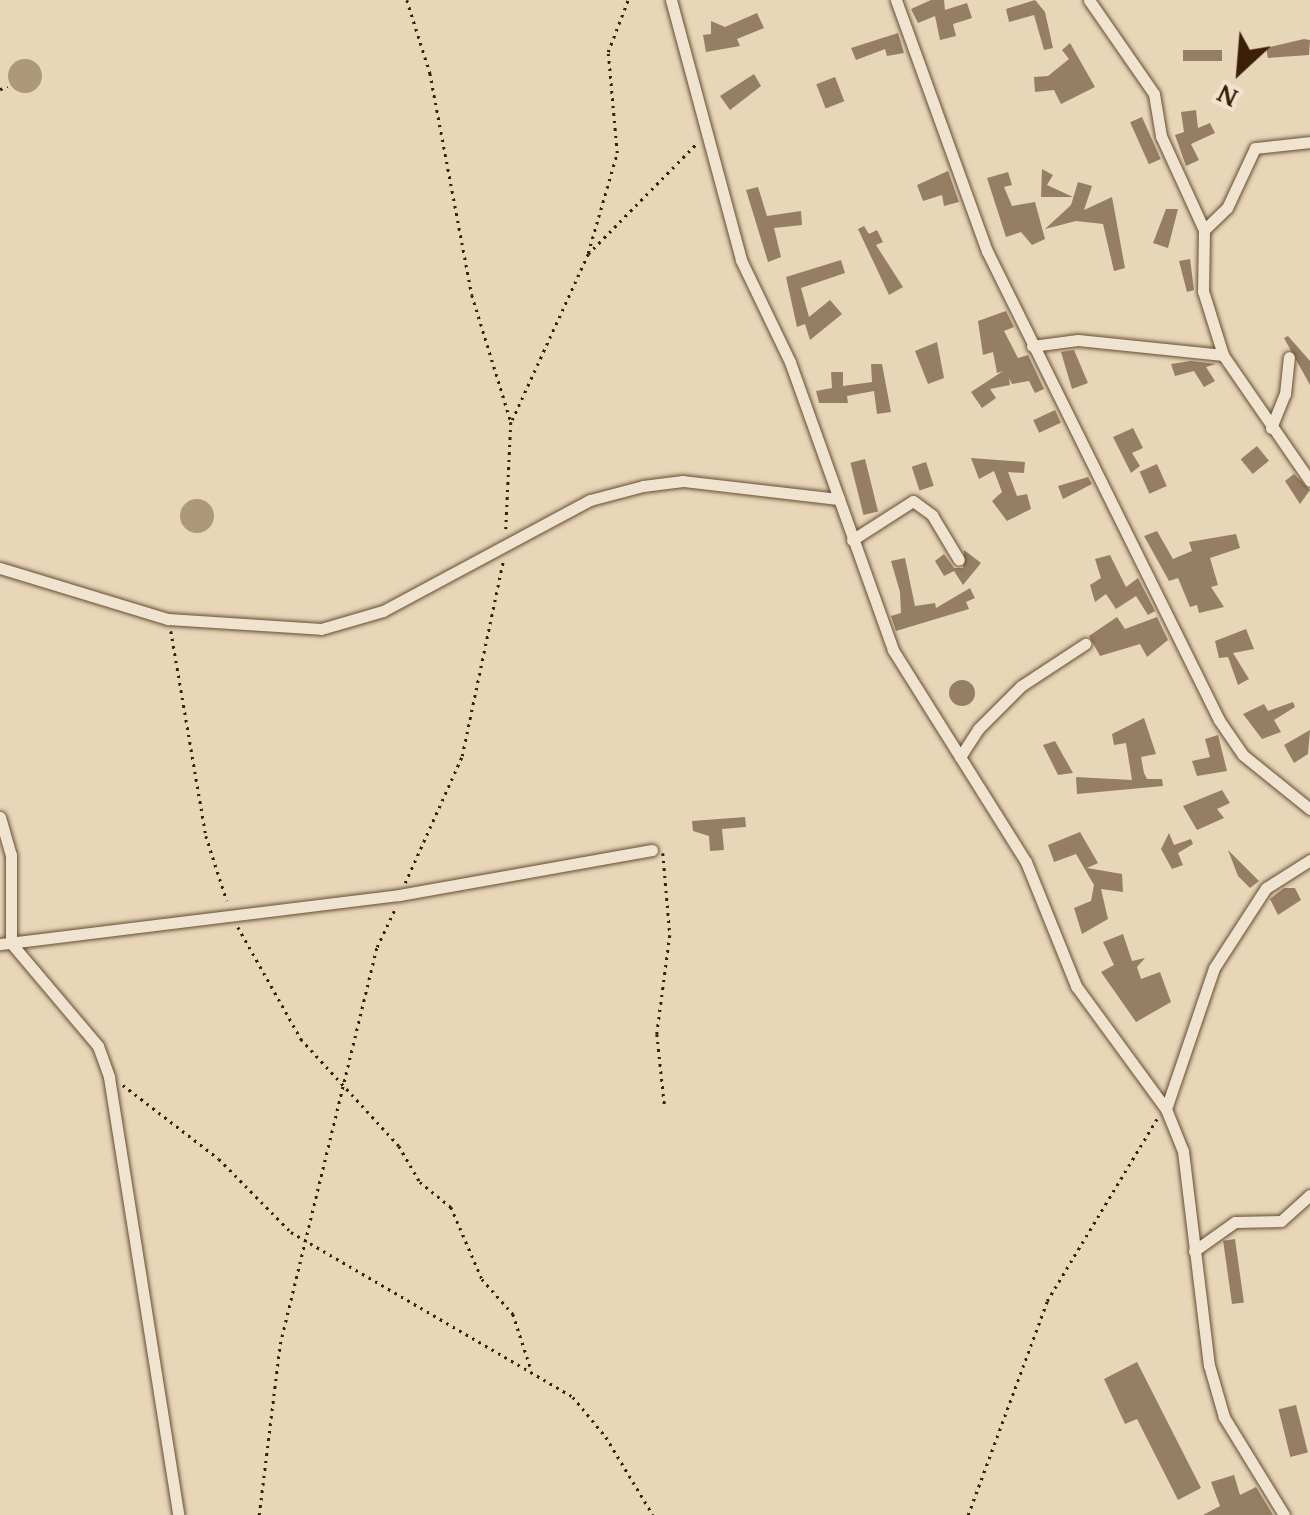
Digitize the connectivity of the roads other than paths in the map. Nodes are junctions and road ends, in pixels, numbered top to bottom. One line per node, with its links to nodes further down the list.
1 (672, 0): 11 (street)
2 (896, 0): 6 (street)
3 (1089, 0): 5 (street)
4 (1310, 142): 5 (street)
5 (1204, 230): 7 (street)
6 (1032, 346): 7 (street); 17 (street)
7 (1223, 355): 9 (street)
8 (1289, 357): 9 (street)
9 (1271, 428): 10 (street)
10 (1310, 481)
11 (839, 499): 12 (street); 14 (street)
12 (852, 540): 13 (street); 16 (street)
13 (959, 560)
14 (0, 568)
15 (1085, 644): 16 (street)
16 (960, 758): 22 (street)
17 (1310, 809)
18 (0, 817): 21 (street)
19 (652, 850): 21 (street)
20 (1310, 860): 22 (street)
21 (6, 943): 25 (street)
22 (1166, 1110): 24 (street)
23 (1310, 1195): 24 (street)
24 (1194, 1252): 26 (street)
25 (175, 1515)
26 (1284, 1515)

